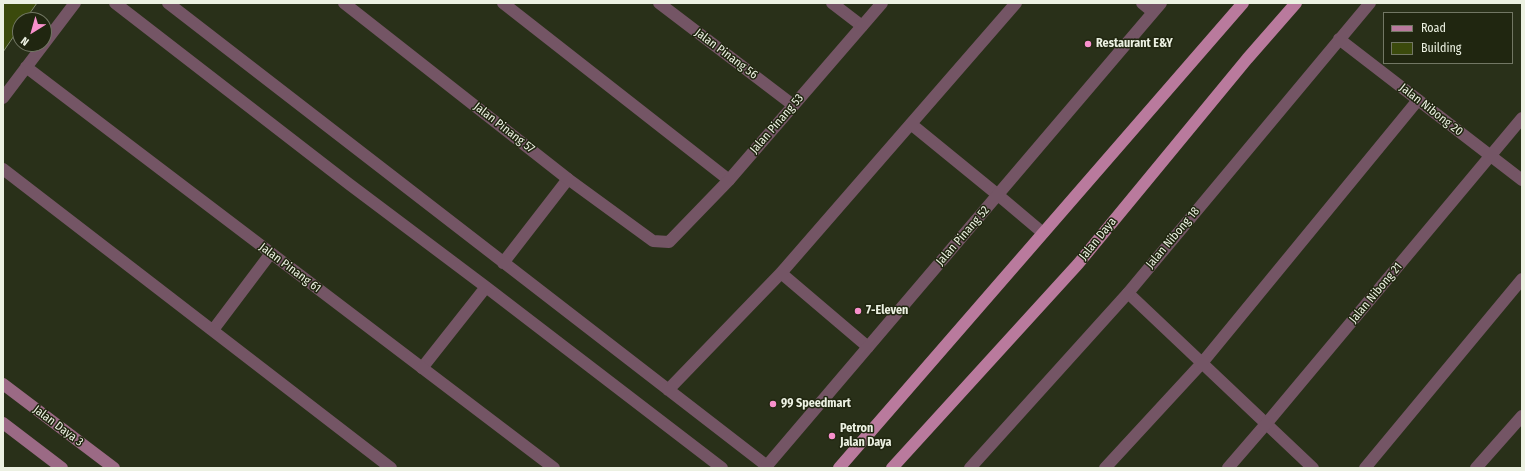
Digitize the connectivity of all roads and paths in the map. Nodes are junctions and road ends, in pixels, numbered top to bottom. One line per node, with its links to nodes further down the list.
1 (75, 3): 17 (street)
2 (115, 3): 35 (street)
3 (168, 3): 32 (street)
4 (344, 3): 25 (street, Jalan Pinang 57)
5 (503, 3): 26 (street)
6 (659, 3): 20 (street, Jalan Pinang 56)
7 (832, 3): 15 (street)
8 (882, 3): 15 (street, Jalan Pinang 53)
9 (1016, 3): 22 (street)
10 (1142, 3): 14 (street)
11 (1243, 3): 29 (main road)
12 (1296, 3): 53 (main road, Jalan Daya)
13 (1370, 3): 16 (street, Jalan Nibong 18)
14 (1157, 8): 28 (street, Jalan Pinang 52)
15 (862, 26): 20 (street, Jalan Pinang 53)
16 (1339, 39): 19 (street, Jalan Nibong 20); 36 (street, Jalan Nibong 18)
17 (26, 67): 18 (street); 31 (street, Jalan Pinang 61)
18 (3, 98)
19 (1418, 100): 23 (street, Jalan Nibong 20); 39 (street)
20 (793, 105): 26 (street, Jalan Pinang 53)
21 (1522, 118): 23 (street, Jalan Nibong 21)
22 (912, 124): 28 (street); 33 (street)
23 (1490, 156): 27 (street, Jalan Nibong 20); 45 (street, Jalan Nibong 21)
24 (3, 169): 37 (street)
25 (568, 179): 30 (street, Jalan Pinang 57); 32 (street)
26 (730, 180): 30 (street, Jalan Pinang 53)
27 (1522, 180)
28 (998, 195): 29 (street); 38 (street, Jalan Pinang 52)
29 (1043, 233): 52 (main road)
30 (669, 242)
31 (271, 253): 37 (street); 40 (street, Jalan Pinang 61)
32 (503, 263): 42 (street)
33 (781, 273): 38 (street); 42 (street)
34 (1522, 279): 58 (street)
35 (486, 287): 40 (street); 51 (street)
36 (1128, 293): 39 (street); 54 (street, Jalan Nibong 18)
37 (213, 330): 50 (street)
38 (868, 347): 47 (street, Jalan Pinang 52)
39 (1202, 363): 45 (street); 55 (street)
40 (422, 368): 46 (street, Jalan Pinang 61)
41 (3, 384): 49 (street, Jalan Daya 3)
42 (668, 390): 47 (street)
43 (1522, 416): 59 (street)
44 (3, 423): 48 (street)
45 (1266, 424): 56 (street, Jalan Nibong 21); 57 (street)
46 (550, 467)
47 (766, 467)
48 (62, 468)
49 (114, 468)
50 (391, 468)
51 (722, 468)
52 (839, 468)
53 (892, 468)
54 (970, 468)
55 (1105, 468)
56 (1228, 468)
57 (1313, 468)
58 (1365, 468)
59 (1476, 468)

